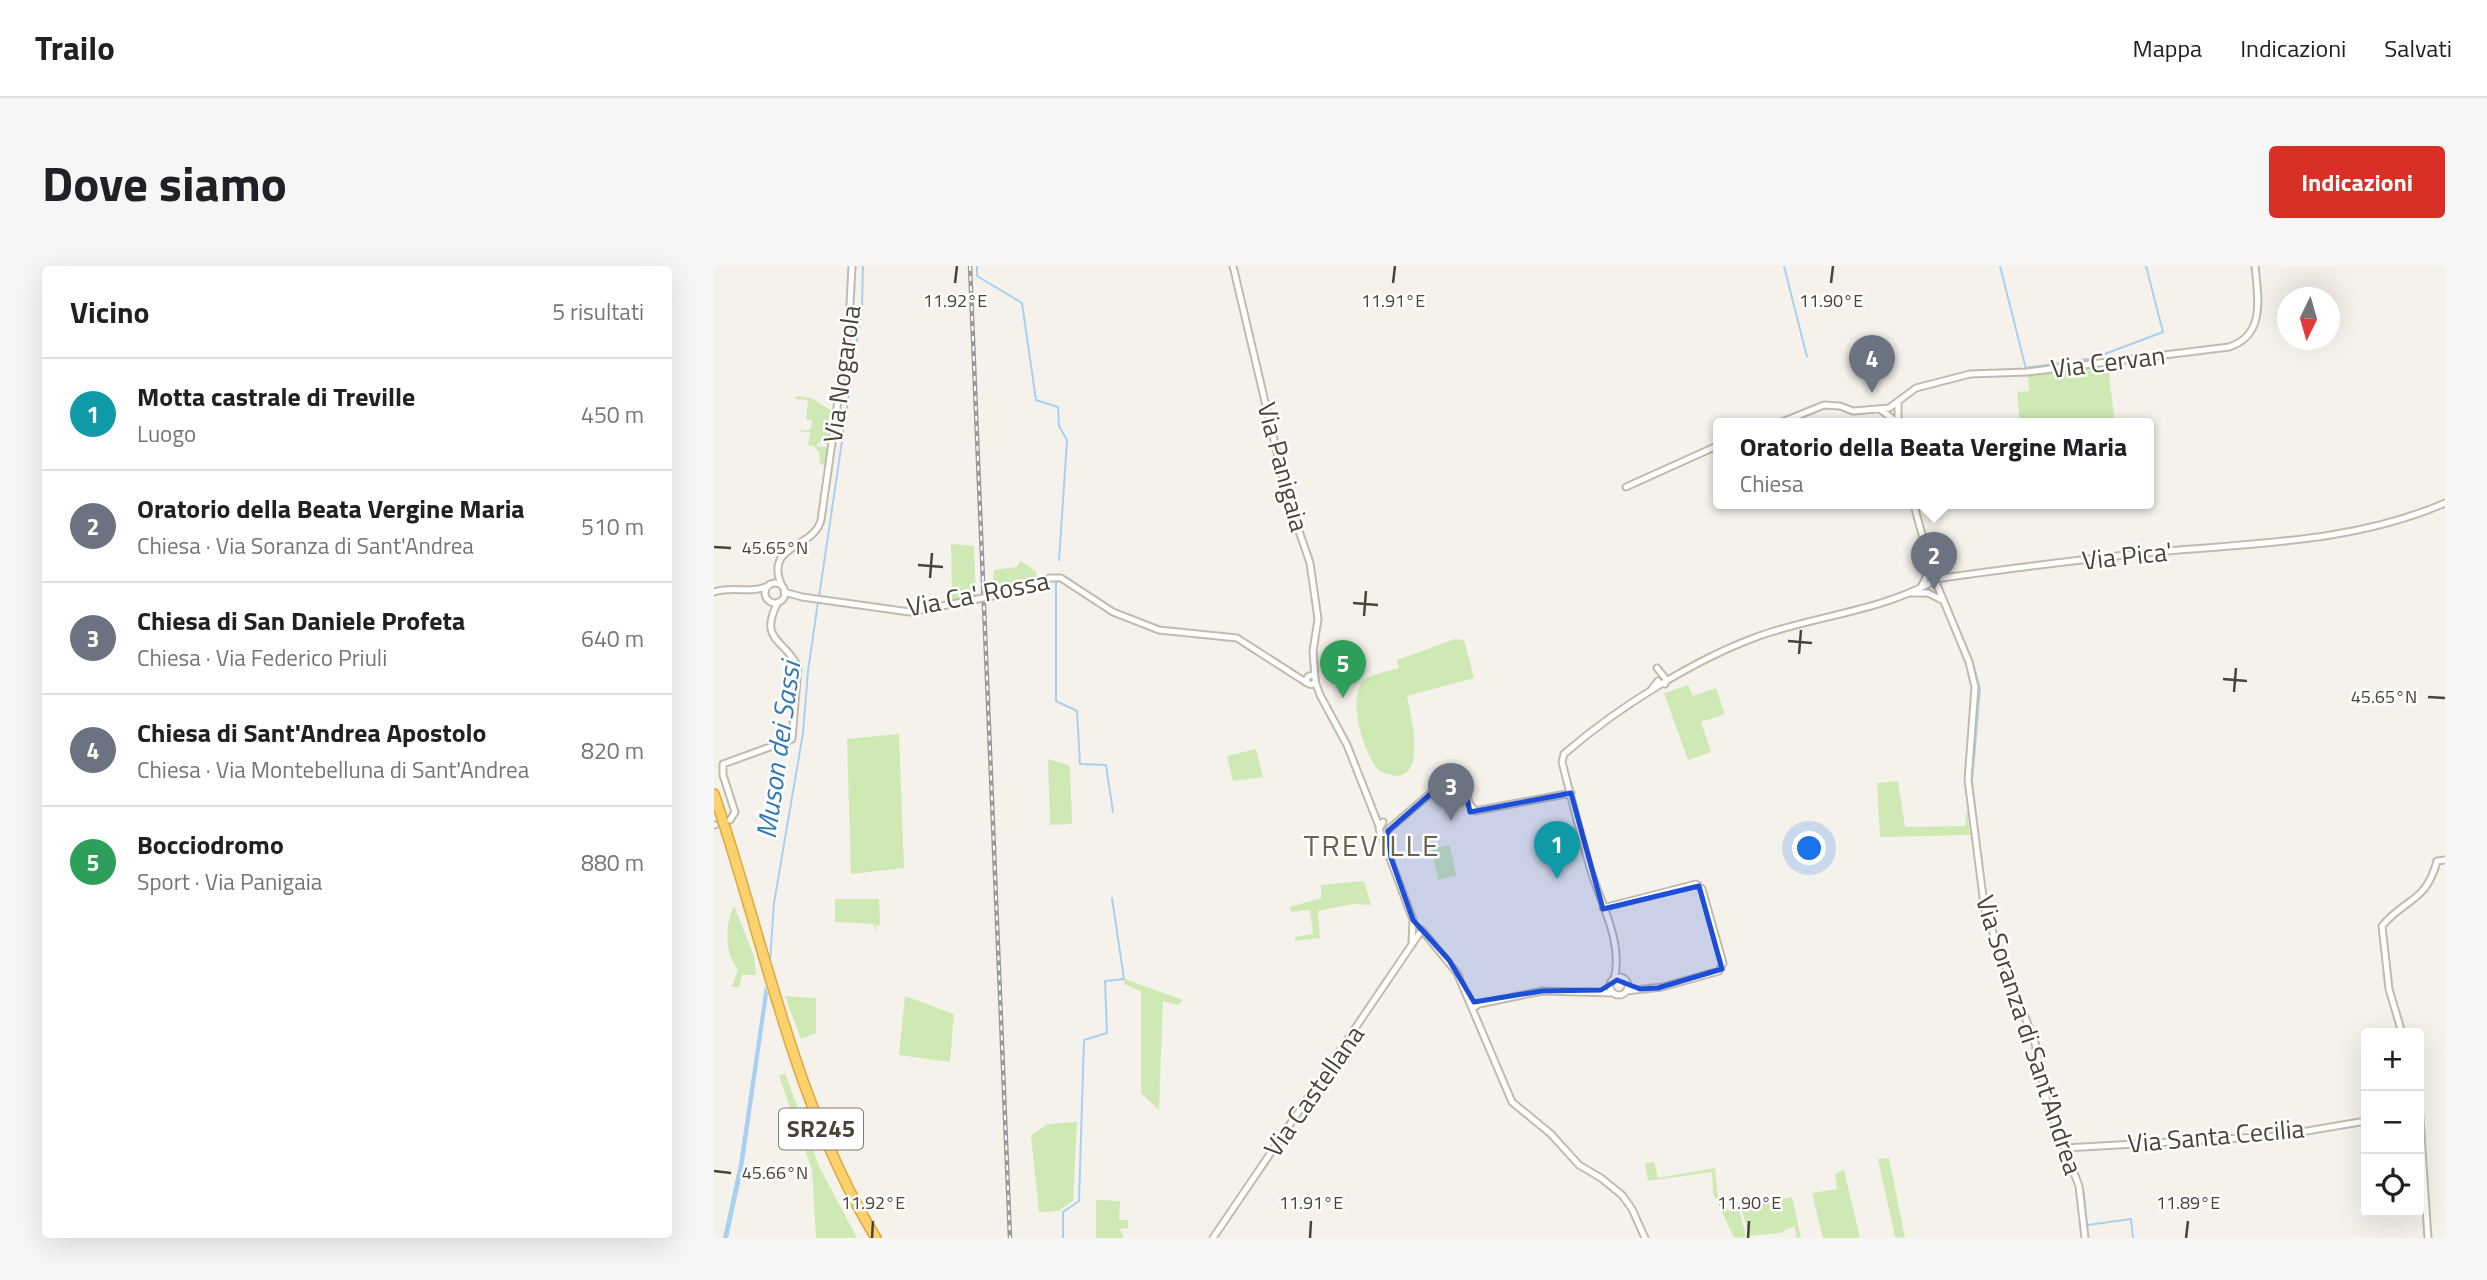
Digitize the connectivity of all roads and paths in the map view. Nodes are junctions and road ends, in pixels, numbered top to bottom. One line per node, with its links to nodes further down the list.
1 (852, 266): 11 (street, Via Nogarola)
2 (1233, 266): 23 (street, Via Panigaia)
3 (2255, 266): 4 (street, Via Cervan)
4 (1892, 411): 5 (street); 6 (street)
5 (1792, 418)
6 (1896, 418)
7 (1713, 448): 8 (street)
8 (1626, 487)
9 (2445, 503): 12 (street, Via Pica')
10 (1915, 509): 12 (street)
11 (778, 574): 13 (street); 14 (street)
12 (1932, 578): 17 (street); 21 (street, Via Soranza di Sant'Andrea)
13 (770, 586): 14 (street, Via Ca' Rossa); 15 (street); 19 (street)
14 (783, 589): 18 (street, Via Ca' Rossa); 20 (street)
15 (755, 590): 16 (street); 19 (street)
16 (714, 592)
17 (1905, 595): 21 (street); 24 (street)
18 (802, 597): 20 (street, Via Ca' Rossa); 23 (street, Via Ca' Rossa, bridge)
19 (767, 599): 20 (street); 22 (street)
20 (780, 601): 22 (street)
21 (1944, 602): 44 (street, Via Soranza di Sant'Andrea)
22 (772, 614): 27 (street)
23 (1310, 680): 28 (street)
24 (1571, 793): 28 (street); 30 (street)
25 (714, 794): 47 (highway, SR245)
26 (714, 807): 46 (highway, SR245)
27 (730, 820)
28 (1384, 827): 31 (street)
29 (2445, 860): 42 (street)
30 (1603, 908): 32 (street); 36 (street)
31 (1418, 931): 40 (street); 48 (street, Via Castellana)
32 (1617, 966): 33 (street); 34 (street)
33 (1614, 979): 34 (street); 35 (street)
34 (1625, 981): 36 (street); 38 (street)
35 (1609, 985): 37 (street); 39 (street)
36 (1640, 989): 38 (street)
37 (1597, 991): 39 (street); 41 (street)
38 (1626, 991): 39 (street)
39 (1613, 993)
40 (1467, 997): 41 (street); 41 (street)
41 (1476, 1010): 49 (street)
42 (2401, 1028)
43 (2361, 1122): 44 (street, Via Santa Cecilia)
44 (2065, 1148): 50 (street, Via Soranza di Sant'Andrea)
45 (2423, 1154): 51 (street)
46 (870, 1238)
47 (876, 1238)
48 (1213, 1238)
49 (1645, 1238)
50 (2085, 1238)
51 (2428, 1238)

